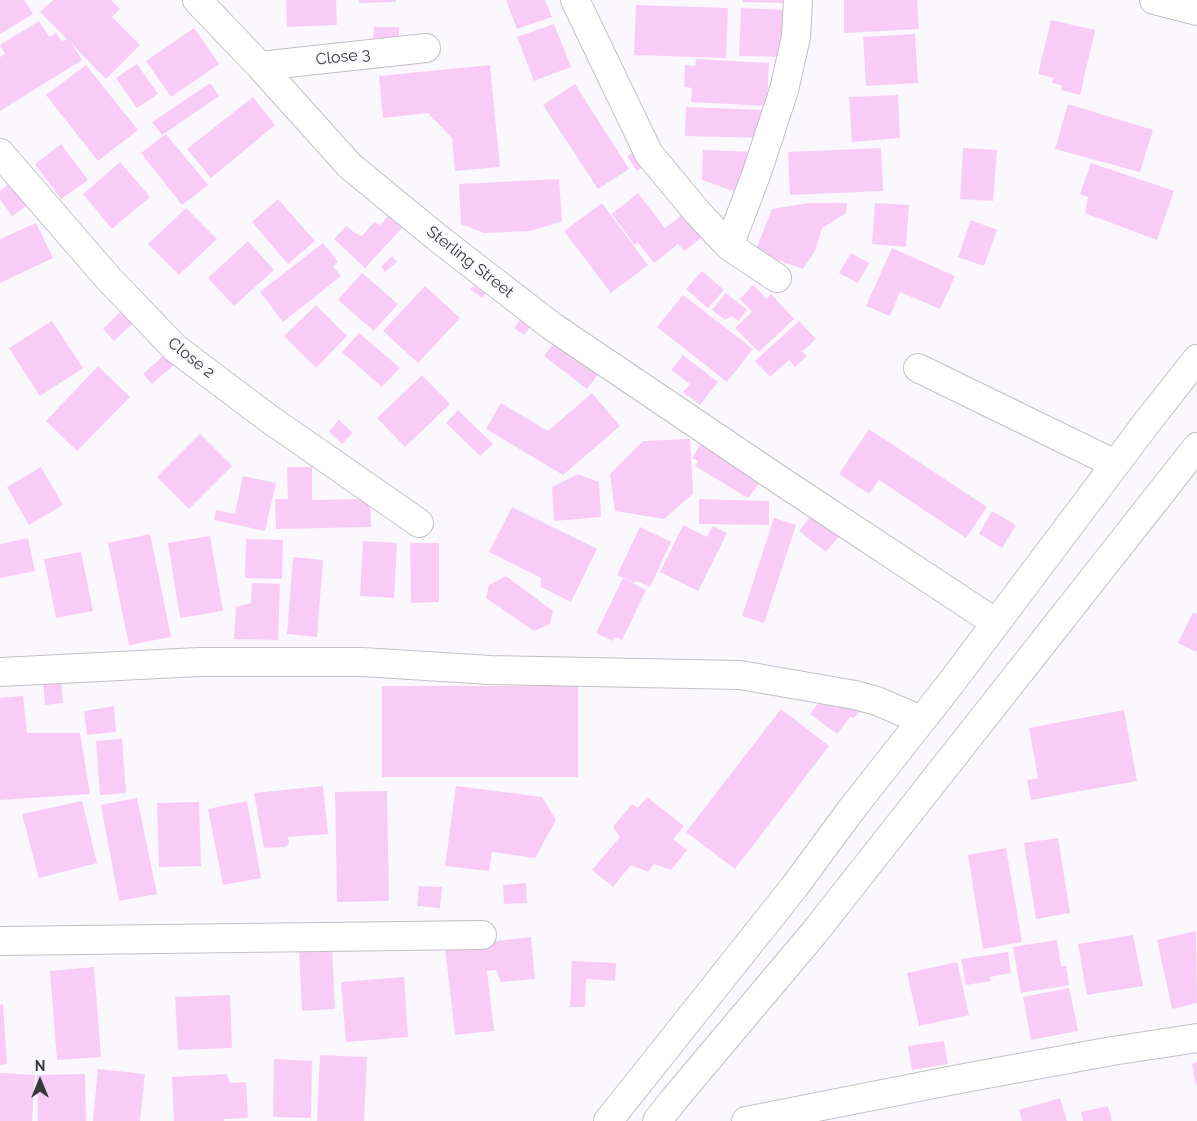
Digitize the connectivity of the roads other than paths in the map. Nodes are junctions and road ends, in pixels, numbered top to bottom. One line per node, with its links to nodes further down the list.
1 (197, 0): 7 (street, Sterling Street)
2 (575, 0): 9 (street)
3 (798, 0): 9 (street)
4 (1154, 0): 5 (street)
5 (1197, 11)
6 (426, 48): 7 (street, Close 3)
7 (260, 66): 16 (street, Sterling Street)
8 (0, 153): 15 (street, Close 2)
9 (729, 246): 10 (street)
10 (777, 278)
11 (1197, 359): 14 (street)
12 (918, 368): 14 (street)
13 (1197, 447): 23 (street)
14 (1116, 464): 16 (street)
15 (419, 523)
16 (996, 623): 18 (street)
17 (0, 672): 18 (street)
18 (922, 720): 22 (street)
19 (482, 935): 20 (street)
20 (0, 941)
21 (1197, 1038): 24 (street)
22 (608, 1121)
23 (656, 1121)
24 (746, 1121)

